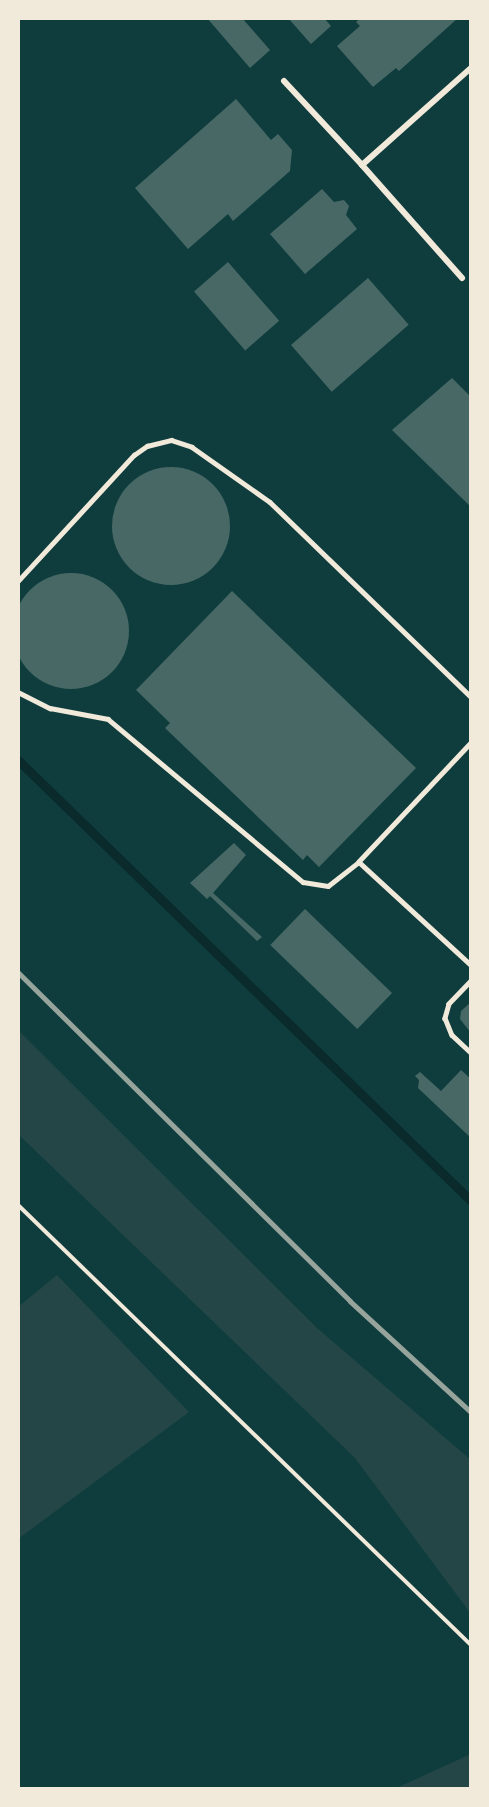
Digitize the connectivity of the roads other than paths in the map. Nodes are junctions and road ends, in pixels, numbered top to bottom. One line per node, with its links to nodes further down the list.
1 (471, 68): 3 (street)
2 (284, 81): 3 (street)
3 (362, 165): 4 (street)
4 (462, 278)
5 (18, 580): 7 (lane)
6 (18, 692): 9 (lane)
7 (471, 697)
8 (471, 743): 9 (lane)
9 (359, 862): 10 (lane)
10 (471, 965)
11 (471, 981): 12 (lane)
12 (471, 1053)

